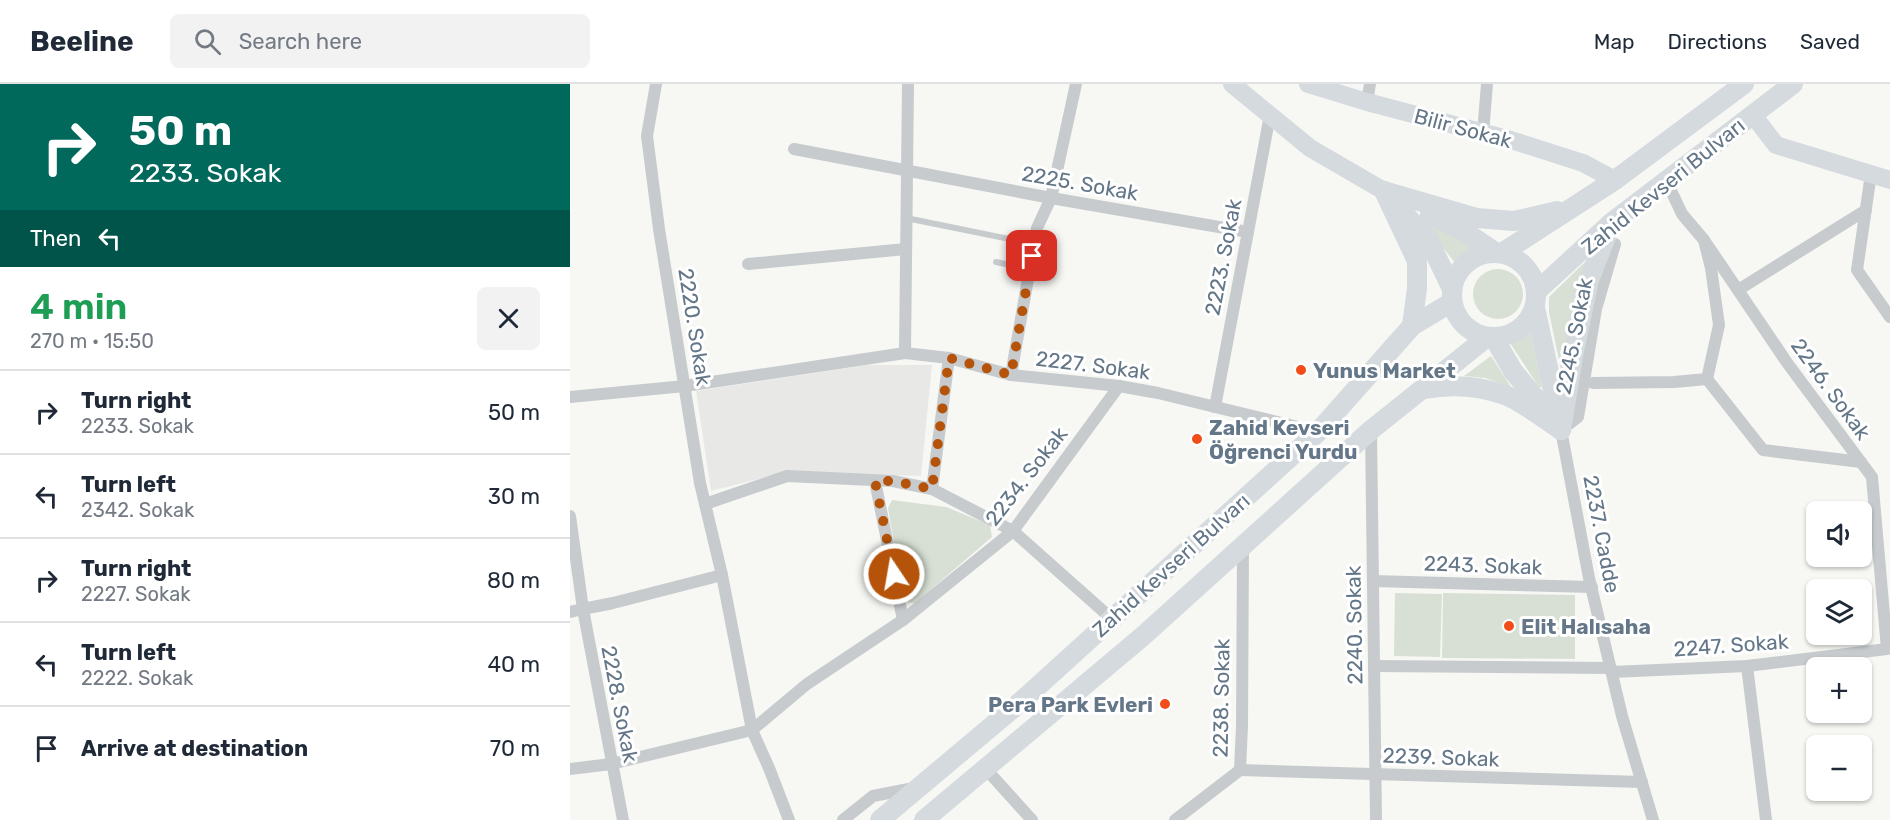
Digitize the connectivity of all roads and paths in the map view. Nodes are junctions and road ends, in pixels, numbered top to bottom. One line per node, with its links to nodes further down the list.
1 (656, 84): 46 (street, 2220. Sokak)
2 (908, 84): 15 (street)
3 (1076, 84): 21 (street)
4 (1232, 84): 11 (street)
5 (1308, 84): 10 (street, Bilir Sokak)
6 (1370, 84): 10 (street)
7 (1487, 84): 13 (street)
8 (1744, 84): 17 (main road, Zahid Kevseri Bulvarı)
9 (1793, 84): 12 (main road, Zahid Kevseri Bulvarı)
10 (1367, 102): 13 (street, Bilir Sokak)
11 (1270, 115): 20 (street); 26 (street, 2223. Sokak)
12 (1753, 115): 16 (street); 19 (main road, Zahid Kevseri Bulvarı)
13 (1483, 133): 17 (street, Bilir Sokak)
14 (794, 149): 15 (street, 2225. Sokak)
15 (906, 170): 21 (street, 2225. Sokak); 24 (street)
16 (1871, 174): 18 (street); 23 (street)
17 (1614, 180): 22 (main road, Zahid Kevseri Bulvarı)
18 (1890, 180)
19 (1667, 182): 25 (main road, Zahid Kevseri Bulvarı); 27 (street, 2246. Sokak)
20 (1384, 191): 22 (main road); 31 (main road); 36 (main road); 39 (main road)
21 (1051, 198): 26 (street, 2225. Sokak); 28 (street)
22 (1577, 205): 31 (main road, Zahid Kevseri Bulvarı)
23 (1866, 210): 35 (street); 38 (street)
24 (906, 218): 28 (lane); 30 (street)
25 (1611, 223): 37 (main road, Zahid Kevseri Bulvarı); 52 (main road)
26 (1248, 232): 50 (street, 2223. Sokak)
27 (1704, 240): 35 (street, 2246. Sokak); 44 (street, 2246. Sokak)
28 (1034, 244): 34 (street)
29 (1615, 244): 52 (street, 2245. Sokak)
30 (906, 249): 33 (street); 41 (street)
31 (1498, 252): 36 (main road); 37 (main road)
32 (996, 262): 34 (lane)
33 (748, 264)
34 (1030, 269): 43 (street)
35 (1738, 290): 54 (street, 2246. Sokak)
36 (1452, 295): 39 (main road, Zahid Kevseri Bulvarı); 40 (main road)
37 (1536, 300): 40 (main road); 52 (main road)
38 (1890, 317)
39 (1412, 326): 53 (main road, Zahid Kevseri Bulvarı)
40 (1490, 338): 48 (main road, Zahid Kevseri Bulvarı); 52 (main road)
41 (905, 352): 42 (street, 2227. Sokak); 46 (street, 2227. Sokak)
42 (949, 358): 43 (street, 2227. Sokak); 56 (street)
43 (1011, 375): 47 (street, 2227. Sokak)
44 (1707, 379): 45 (street); 54 (street)
45 (1593, 383)
46 (685, 386): 49 (street, 2227. Sokak); 57 (street, 2220. Sokak)
47 (1119, 386): 50 (street, 2227. Sokak); 59 (street, 2234. Sokak)
48 (1422, 390): 51 (main road, Zahid Kevseri Bulvarı); 52 (main road)
49 (570, 397)
50 (1215, 407): 53 (street, 2227. Sokak)
51 (1371, 430): 60 (main road, Zahid Kevseri Bulvarı); 62 (street, 2240. Sokak)
52 (1562, 430): 63 (street, 2237. Cadde)
53 (1318, 432): 67 (main road, Zahid Kevseri Bulvarı)
54 (1861, 462): 64 (street, 2246. Sokak)
55 (875, 481): 56 (street); 57 (street); 68 (street)
56 (932, 489): 59 (street)
57 (705, 504): 61 (street, 2220. Sokak)
58 (570, 516): 65 (street, 2228. Sokak)
59 (1013, 531): 67 (street); 68 (street, 2234. Sokak)
60 (1243, 546): 75 (main road, Zahid Kevseri Bulvarı); 77 (street, 2238. Sokak)
61 (722, 575): 65 (street); 73 (street, 2220. Sokak)
62 (1373, 581): 63 (street, 2243. Sokak); 70 (street, 2240. Sokak)
63 (1592, 588): 72 (street, 2237. Cadde)
64 (1887, 606): 69 (street, 2246. Sokak)
65 (583, 609): 66 (street); 74 (street, 2228. Sokak)
66 (570, 612)
67 (1112, 619): 80 (main road, Zahid Kevseri Bulvarı)
68 (903, 620): 73 (street, 2234. Sokak)
69 (1887, 649): 71 (street, 2247. Sokak)
70 (1374, 666): 72 (street, 2247. Sokak); 78 (street, 2240. Sokak)
71 (1747, 666): 72 (street, 2247. Sokak); 90 (street)
72 (1612, 670): 79 (street, 2237. Cadde)
73 (752, 730): 74 (street); 82 (street, 2220. Sokak)
74 (611, 764): 76 (street); 81 (street, 2228. Sokak)
75 (985, 768): 85 (main road, Zahid Kevseri Bulvarı); 86 (street)
76 (570, 769)
77 (1240, 770): 78 (street, 2239. Sokak); 87 (street, 2238. Sokak)
78 (1375, 774): 79 (street, 2239. Sokak); 88 (street, 2240. Sokak)
79 (1642, 782): 89 (street, 2237. Cadde)
80 (919, 787): 83 (street); 84 (main road, Zahid Kevseri Bulvarı)
81 (623, 820)
82 (789, 820)
83 (843, 820)
84 (880, 820)
85 (924, 820)
86 (1032, 820)
87 (1175, 820)
88 (1376, 820)
89 (1653, 820)
90 (1766, 820)

